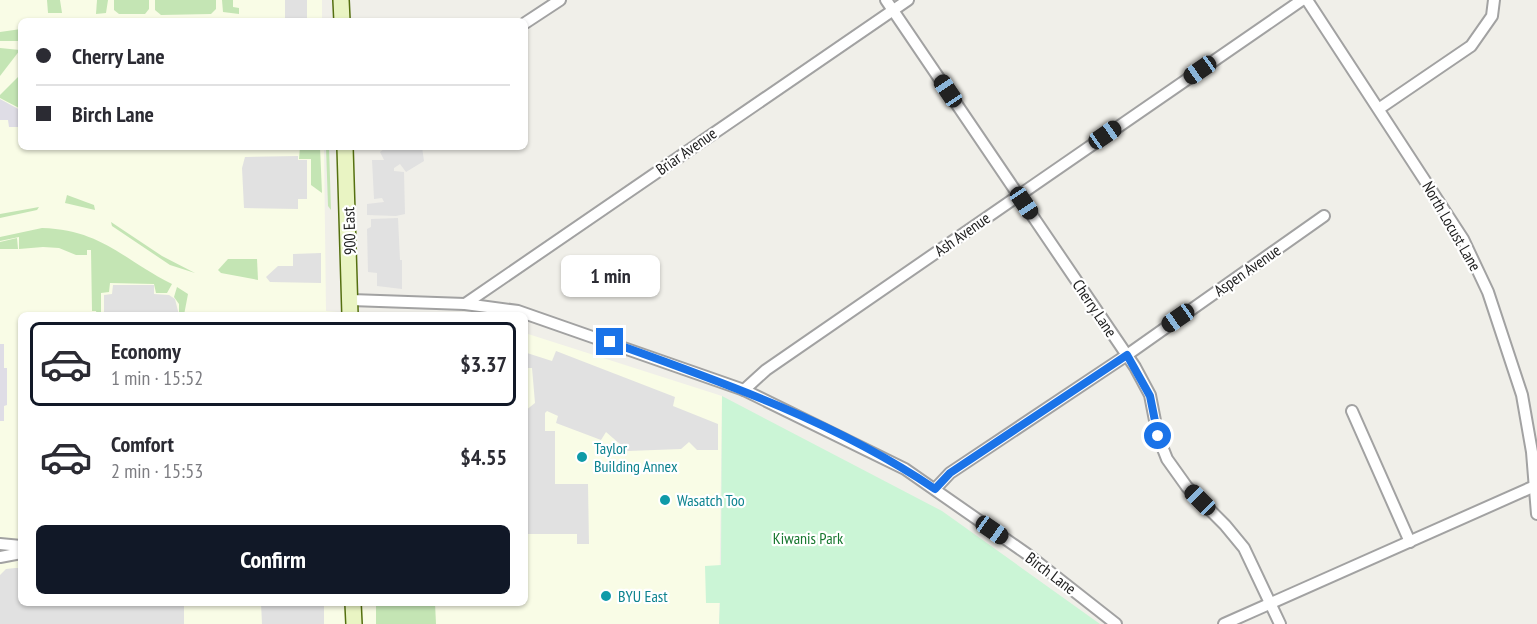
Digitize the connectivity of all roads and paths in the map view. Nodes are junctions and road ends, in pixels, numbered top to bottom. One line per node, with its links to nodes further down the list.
1 (341, 0): 7 (main road)
2 (560, 0): 8 (street)
3 (908, 0): 6 (street, Briar Avenue)
4 (1305, 0): 9 (street, North Locust Lane); 11 (street, Ash Avenue)
5 (1494, 0): 9 (street)
6 (889, 4): 11 (street, Cherry Lane); 13 (street, Briar Avenue)
7 (342, 18)
8 (528, 21)
9 (1380, 108): 20 (street, North Locust Lane)
10 (345, 150): 14 (main road, 900 East)
11 (1018, 195): 17 (street, Cherry Lane); 18 (street, Ash Avenue)
12 (1324, 216): 17 (street, Aspen Avenue)
13 (465, 304): 14 (street, Birch Lane); 15 (street, Birch Lane)
14 (350, 308)
15 (521, 312)
16 (528, 314): 18 (street, Birch Lane)
17 (1127, 355): 21 (street, Aspen Avenue); 28 (street, Cherry Lane)
18 (744, 390): 21 (street, Birch Lane)
19 (1352, 411): 23 (street)
20 (1536, 486): 22 (street, North Locust Lane); 23 (street)
21 (935, 489): 31 (street, Birch Lane)
22 (1537, 514)
23 (1410, 542): 28 (street)
24 (0, 544): 25 (street)
25 (18, 546)
26 (18, 554): 27 (street)
27 (0, 557)
28 (1271, 603): 32 (street); 33 (street, Cherry Lane)
29 (353, 606): 30 (main road)
30 (354, 624)
31 (1116, 624)
32 (1224, 624)
33 (1280, 624)

